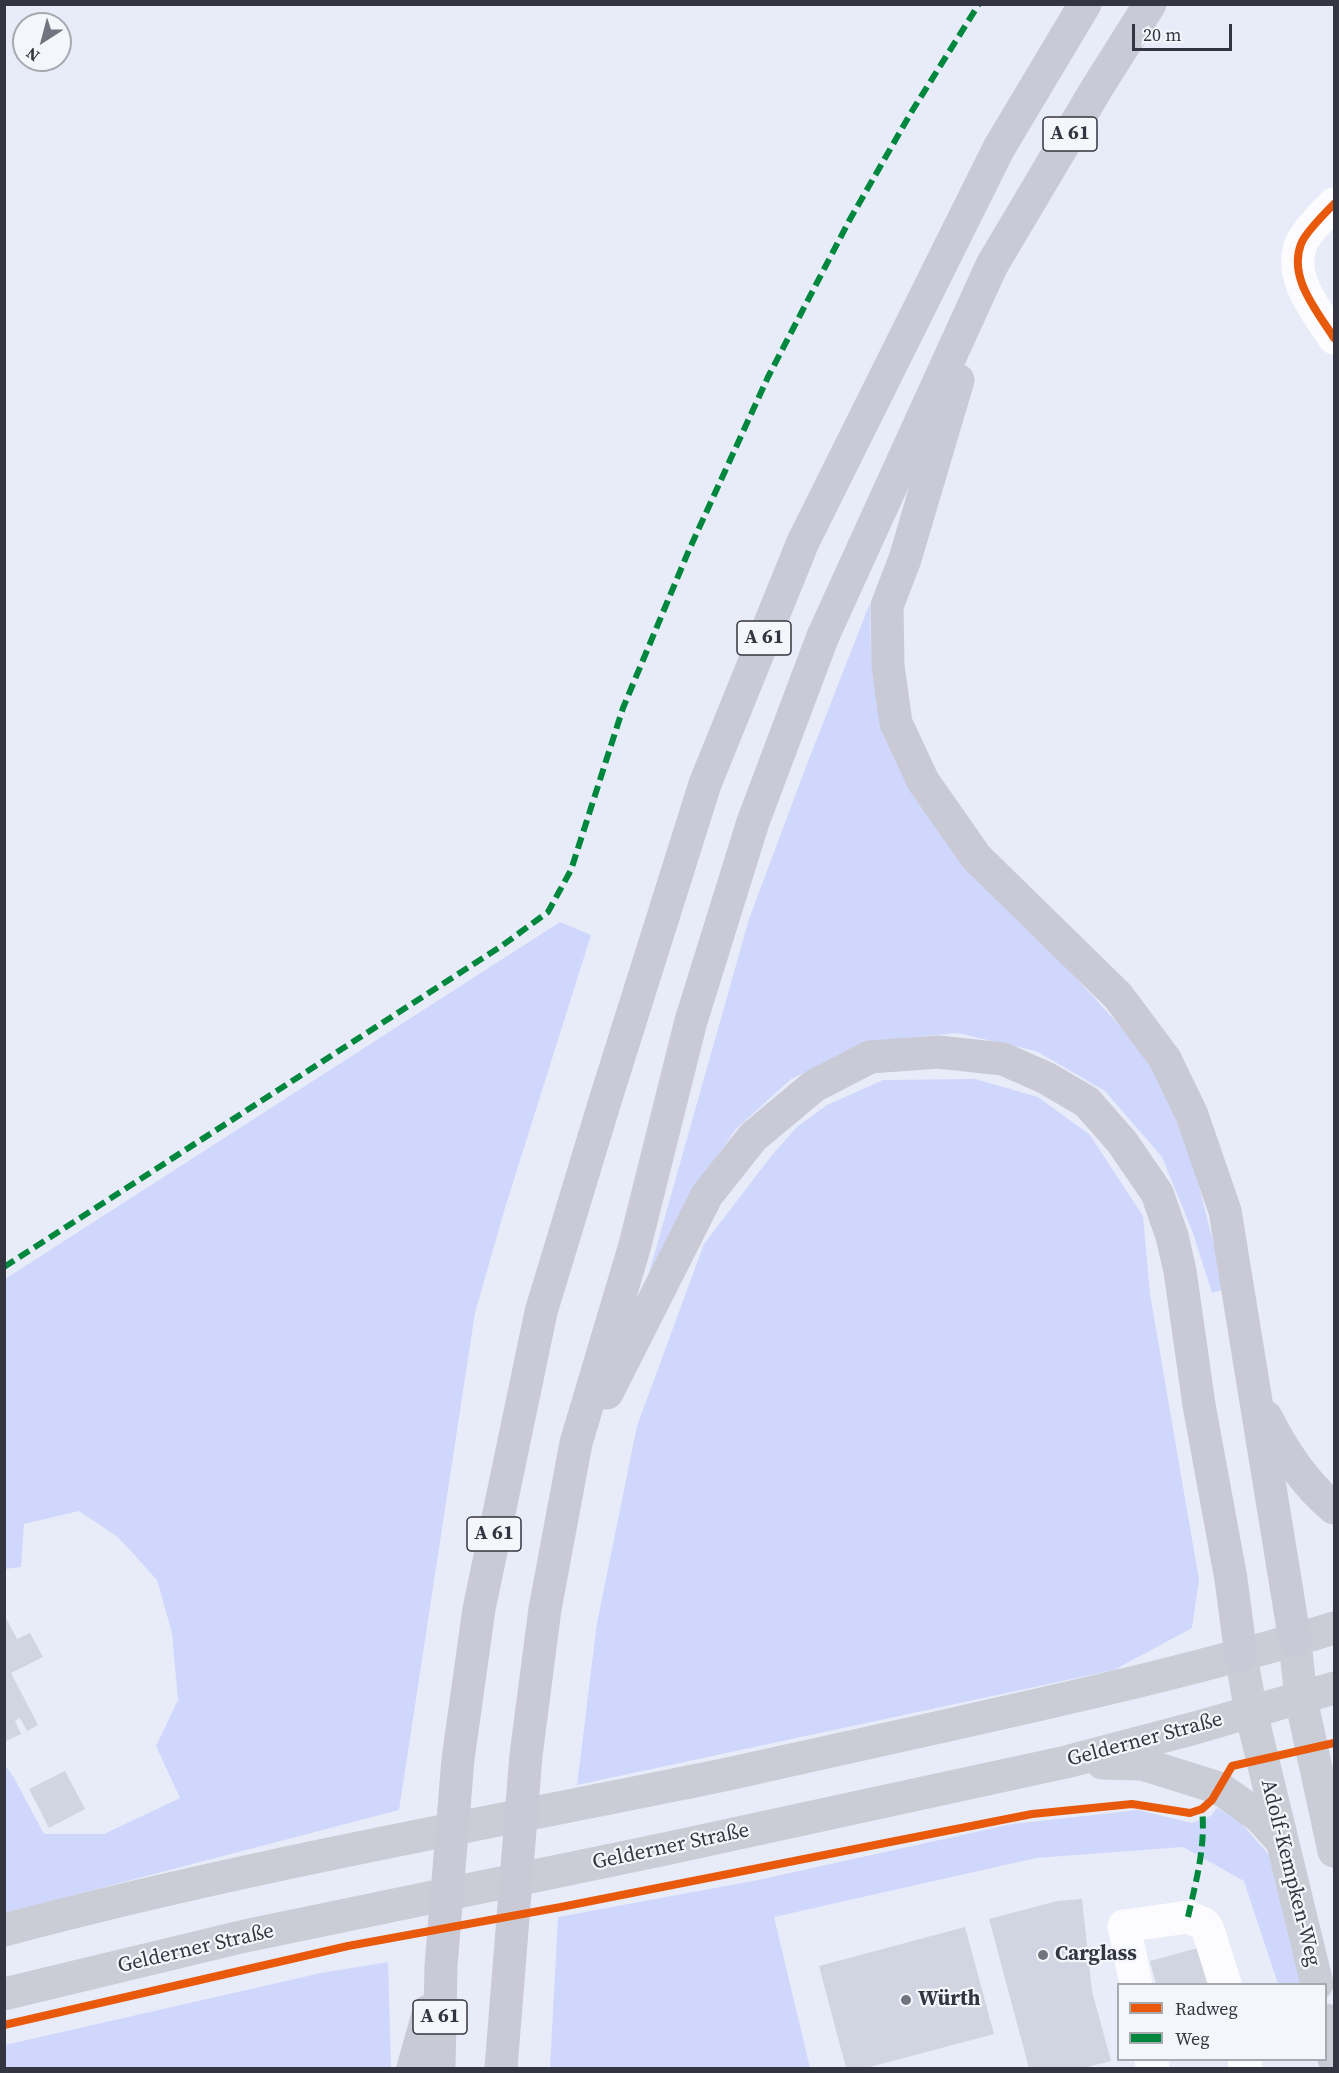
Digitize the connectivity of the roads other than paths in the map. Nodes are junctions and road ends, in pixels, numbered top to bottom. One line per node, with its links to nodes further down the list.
1 (1085, 4): 19 (highway, A 61)
2 (1150, 4): 4 (highway, A 61)
3 (1335, 204): 5 (street)
4 (992, 265): 6 (highway); 7 (highway, A 61)
5 (1335, 338)
6 (1256, 1398): 8 (highway); 10 (highway)
7 (576, 1443): 11 (highway); 28 (highway, A 61)
8 (1335, 1508)
9 (1335, 1628): 10 (main road)
10 (1294, 1641): 11 (main road); 13 (main road)
11 (1242, 1656): 14 (main road, Adolf-Kempken-Weg); 18 (main road)
12 (1335, 1688): 13 (main road, Gelderner Straße)
13 (1301, 1699): 14 (main road, Gelderner Straße); 17 (main road)
14 (1251, 1712): 15 (main road, Gelderner Straße); 16 (main road, Adolf-Kempken-Weg)
15 (1066, 1762): 16 (main road); 23 (main road, Gelderner Straße)
16 (1281, 1840): 22 (main road, Adolf-Kempken-Weg)
17 (1335, 1851)
18 (4, 1930)
19 (441, 1966): 26 (highway); 27 (highway, A 61)
20 (1136, 1983): 21 (street)
21 (1225, 1983)
22 (1317, 1983)
23 (4, 1994)
24 (1327, 2024): 25 (main road)
25 (1335, 2059)
26 (413, 2068)
27 (439, 2068)
28 (501, 2068)

